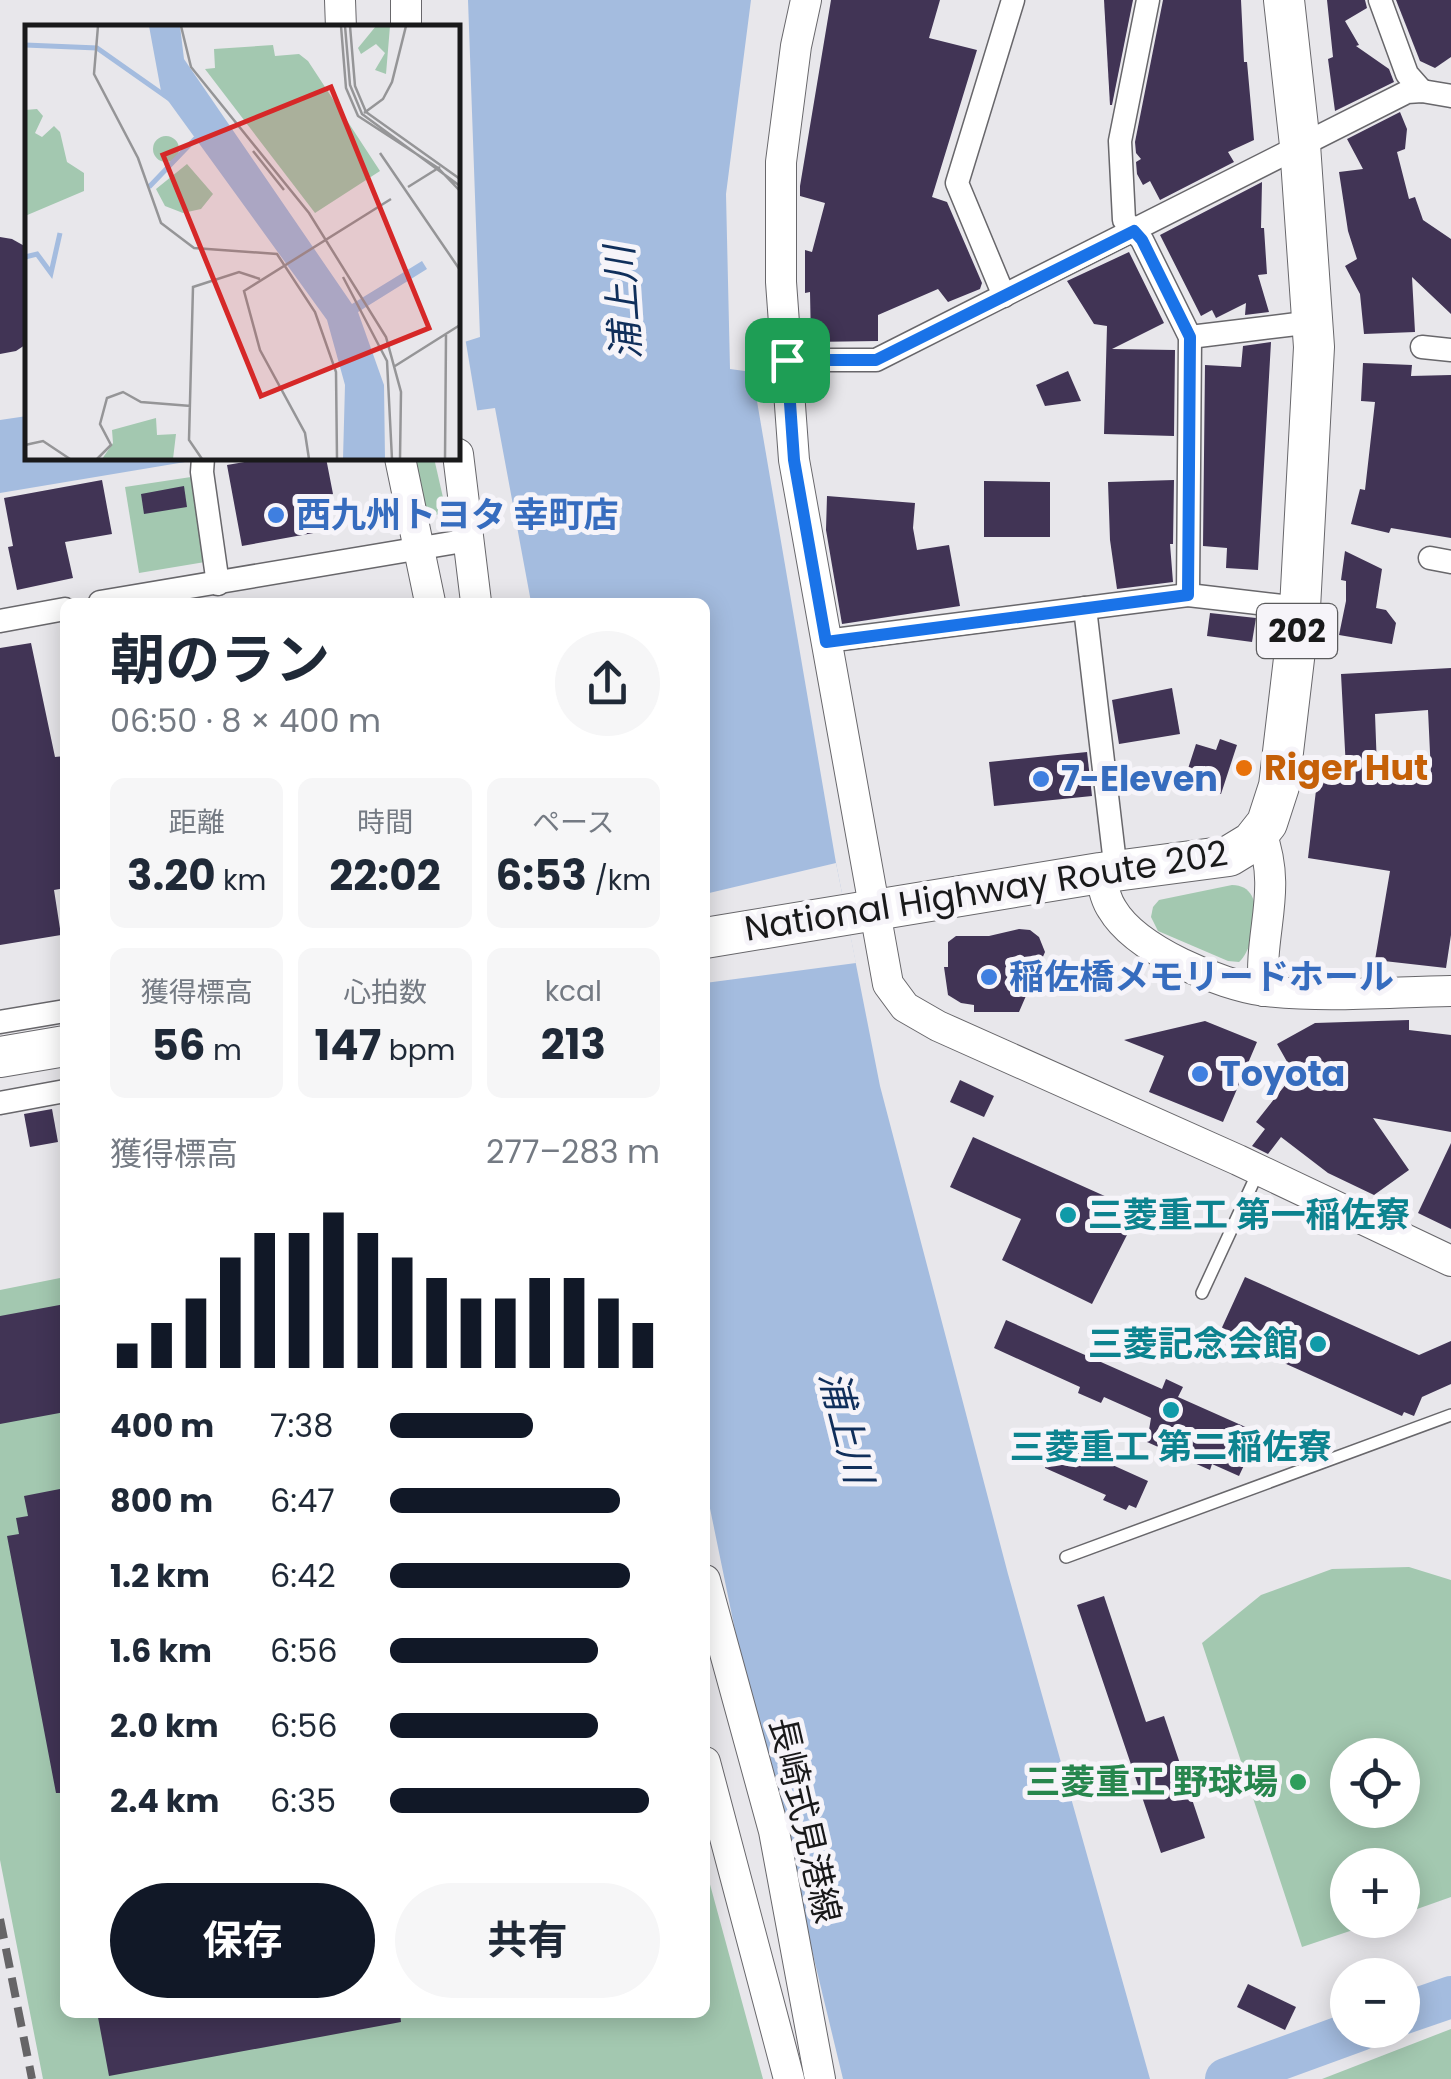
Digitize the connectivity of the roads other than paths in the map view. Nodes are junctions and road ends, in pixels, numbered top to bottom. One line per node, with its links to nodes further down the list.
1 (340, 0): 7 (street)
2 (806, 0): 17 (street)
3 (1014, 0): 12 (street)
4 (1148, 0): 11 (street)
5 (1284, 0): 10 (highway, National Highway Route 202 / 202)
6 (1380, 0): 8 (street)
7 (341, 25)
8 (1422, 91): 9 (street); 10 (street)
9 (1451, 96)
10 (1300, 145): 11 (street); 13 (highway, National Highway Route 202 / 202)
11 (1134, 231): 12 (street); 14 (street)
12 (1004, 296): 17 (street)
13 (1314, 322): 14 (street); 29 (highway, National Highway Route 202 / 202)
14 (1190, 337): 24 (street)
15 (1422, 347): 16 (street)
16 (1451, 350)
17 (787, 360): 32 (street)
18 (400, 460): 22 (street)
19 (459, 460): 21 (street)
20 (203, 465): 23 (street)
21 (469, 540): 22 (street); 27 (street)
22 (420, 549): 23 (street); 26 (street)
23 (218, 584): 25 (street)
24 (1188, 595): 28 (street); 29 (street)
25 (150, 598)
26 (429, 598)
27 (476, 598)
28 (1085, 608): 32 (street); 34 (street)
29 (1300, 608): 33 (highway, National Highway Route 202 / 202)
30 (60, 610): 31 (street)
31 (0, 621)
32 (826, 642): 35 (street)
33 (1261, 833): 34 (highway, National Highway Route 202); 37 (street)
34 (1108, 872): 35 (highway, National Highway Route 202); 37 (street)
35 (861, 912): 36 (highway, National Highway Route 202); 45 (street)
36 (710, 937)
37 (1264, 991): 38 (street)
38 (1451, 992)
39 (60, 1012): 40 (street)
40 (0, 1022)
41 (60, 1047): 42 (highway)
42 (0, 1057)
43 (60, 1093): 44 (street)
44 (0, 1103)
45 (1259, 1170): 46 (street); 47 (lane)
46 (1451, 1261)
47 (1202, 1293)
48 (1451, 1415): 49 (lane)
49 (1066, 1557)
50 (710, 1597): 53 (street, 長崎式見港線)
51 (710, 1781): 52 (street)
52 (788, 2079)
53 (820, 2079)

